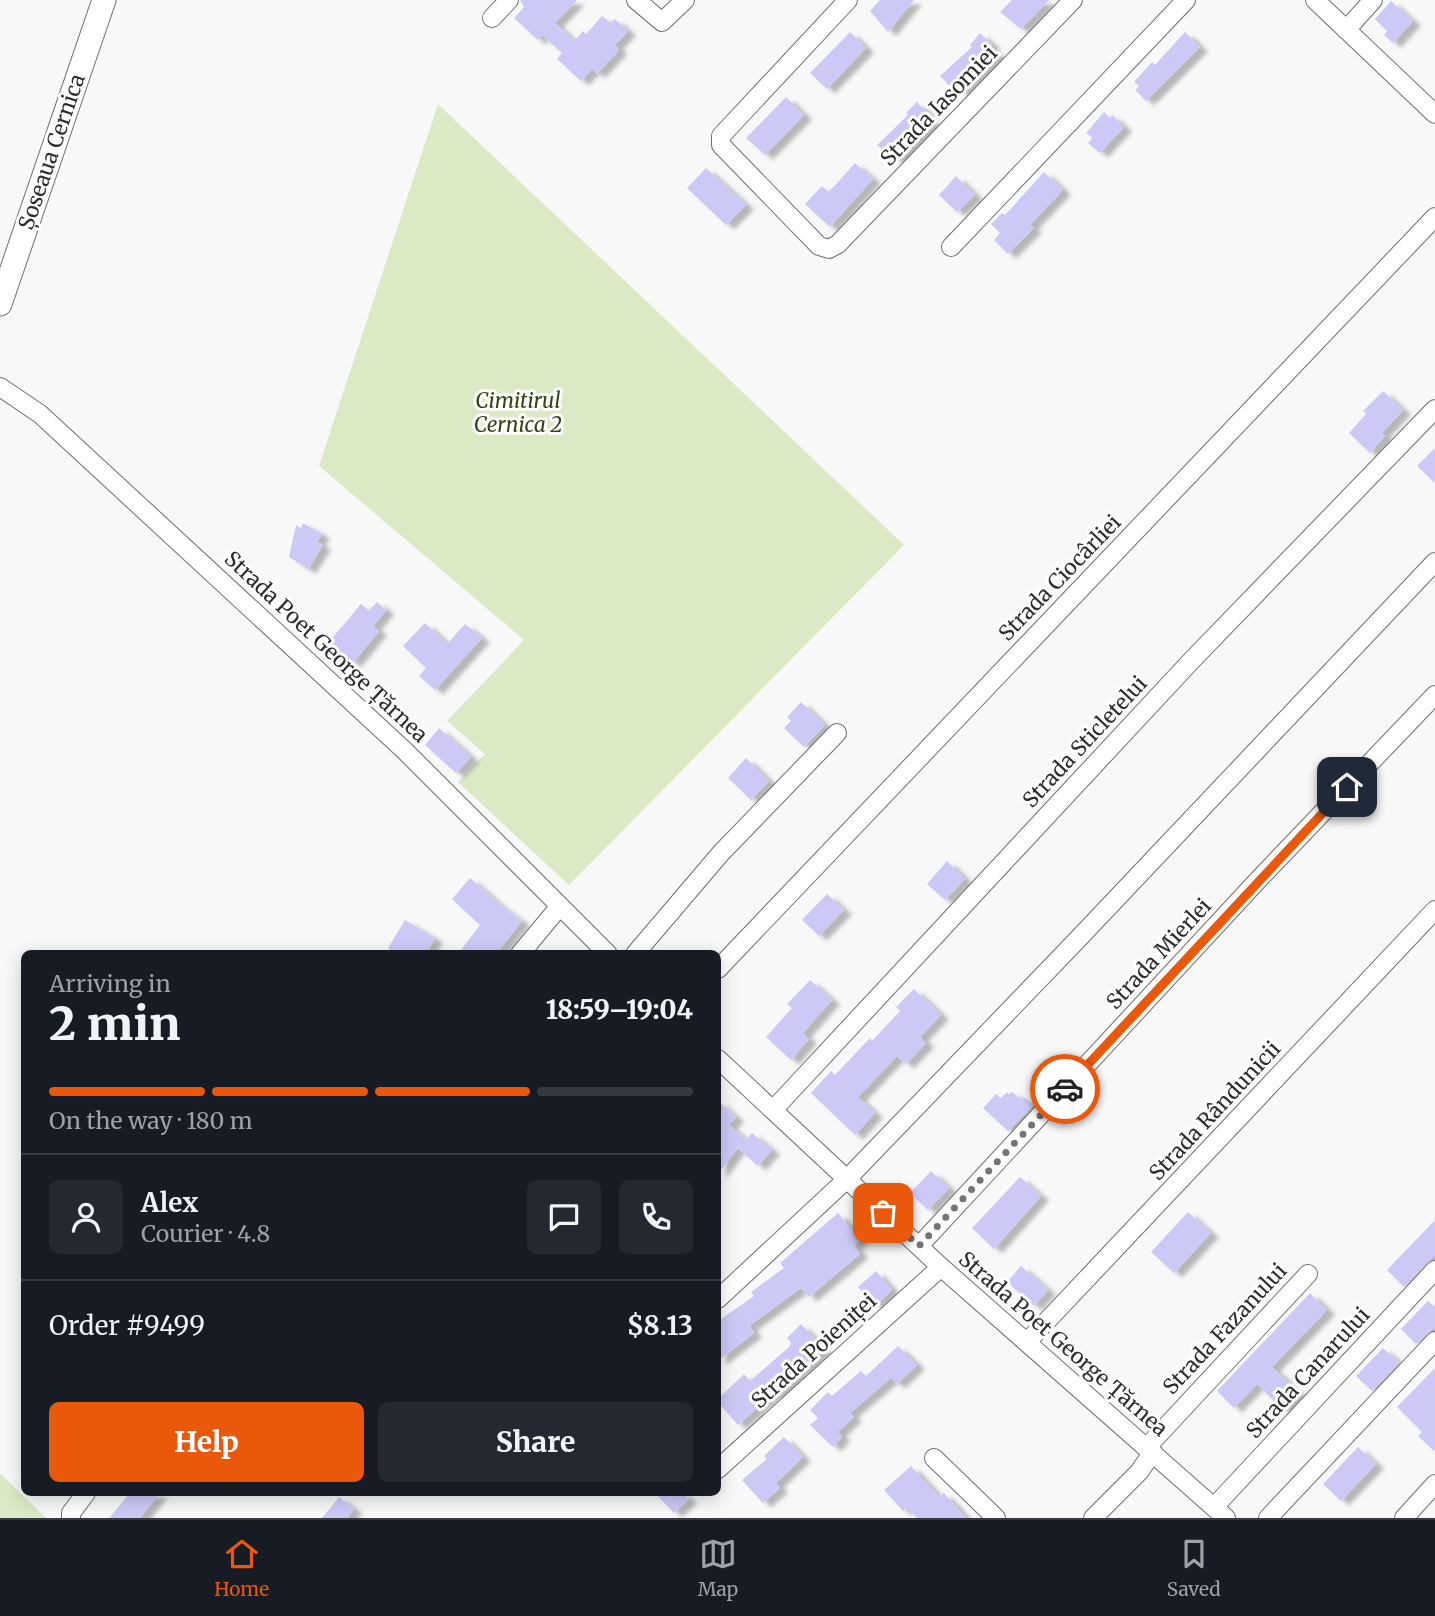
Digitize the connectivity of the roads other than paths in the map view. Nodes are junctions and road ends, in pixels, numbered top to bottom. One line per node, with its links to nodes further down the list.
1 (104, 0): 15 (main road, Șoseaua Cernica)
2 (509, 0): 10 (street)
3 (636, 0): 4 (street)
4 (685, 0)
5 (848, 0): 6 (street, Strada Iasomiei)
6 (1073, 0)
7 (1186, 0): 14 (street)
8 (1315, 0): 11 (street)
9 (1373, 0): 11 (street)
10 (492, 18)
11 (1346, 30): 12 (street)
12 (1435, 114)
13 (1435, 217): 26 (street, Strada Ciocârliei)
14 (951, 247)
15 (0, 304)
16 (0, 387): 21 (street, Strada Poet George Țărnea)
17 (1435, 409): 28 (street, Strada Sticletelui)
18 (1435, 562): 29 (street)
19 (1435, 695): 30 (street, Strada Mierlei)
20 (837, 733): 25 (street)
21 (560, 906): 23 (street); 24 (street, Strada Poet George Țărnea)
22 (1435, 910): 36 (street, Strada Rândunicii)
23 (523, 950)
24 (604, 950)
25 (638, 950)
26 (721, 966)
27 (721, 1062): 28 (street, Strada Poet George Țărnea)
28 (773, 1110): 29 (street, Strada Poet George Țărnea)
29 (847, 1179): 30 (street, Strada Poet George Țărnea); 34 (street)
30 (919, 1246): 31 (street, Strada Poet George Țărnea)
31 (941, 1267): 36 (street, Strada Poet George Țărnea); 39 (street, Strada Poieniței)
32 (1435, 1270): 42 (street, Strada Canarului)
33 (1308, 1274): 37 (street, Strada Fazanului)
34 (721, 1296)
35 (1435, 1341): 46 (street)
36 (1027, 1342): 37 (street, Strada Poet George Țărnea)
37 (1150, 1449): 42 (street, Strada Poet George Țărnea); 45 (street, Strada Fazanului)
38 (934, 1458): 44 (street)
39 (721, 1466)
40 (1435, 1484): 47 (street)
41 (84, 1496): 43 (street)
42 (1220, 1512)
43 (71, 1518)
44 (996, 1518)
45 (1093, 1518)
46 (1268, 1518)
47 (1404, 1518)

